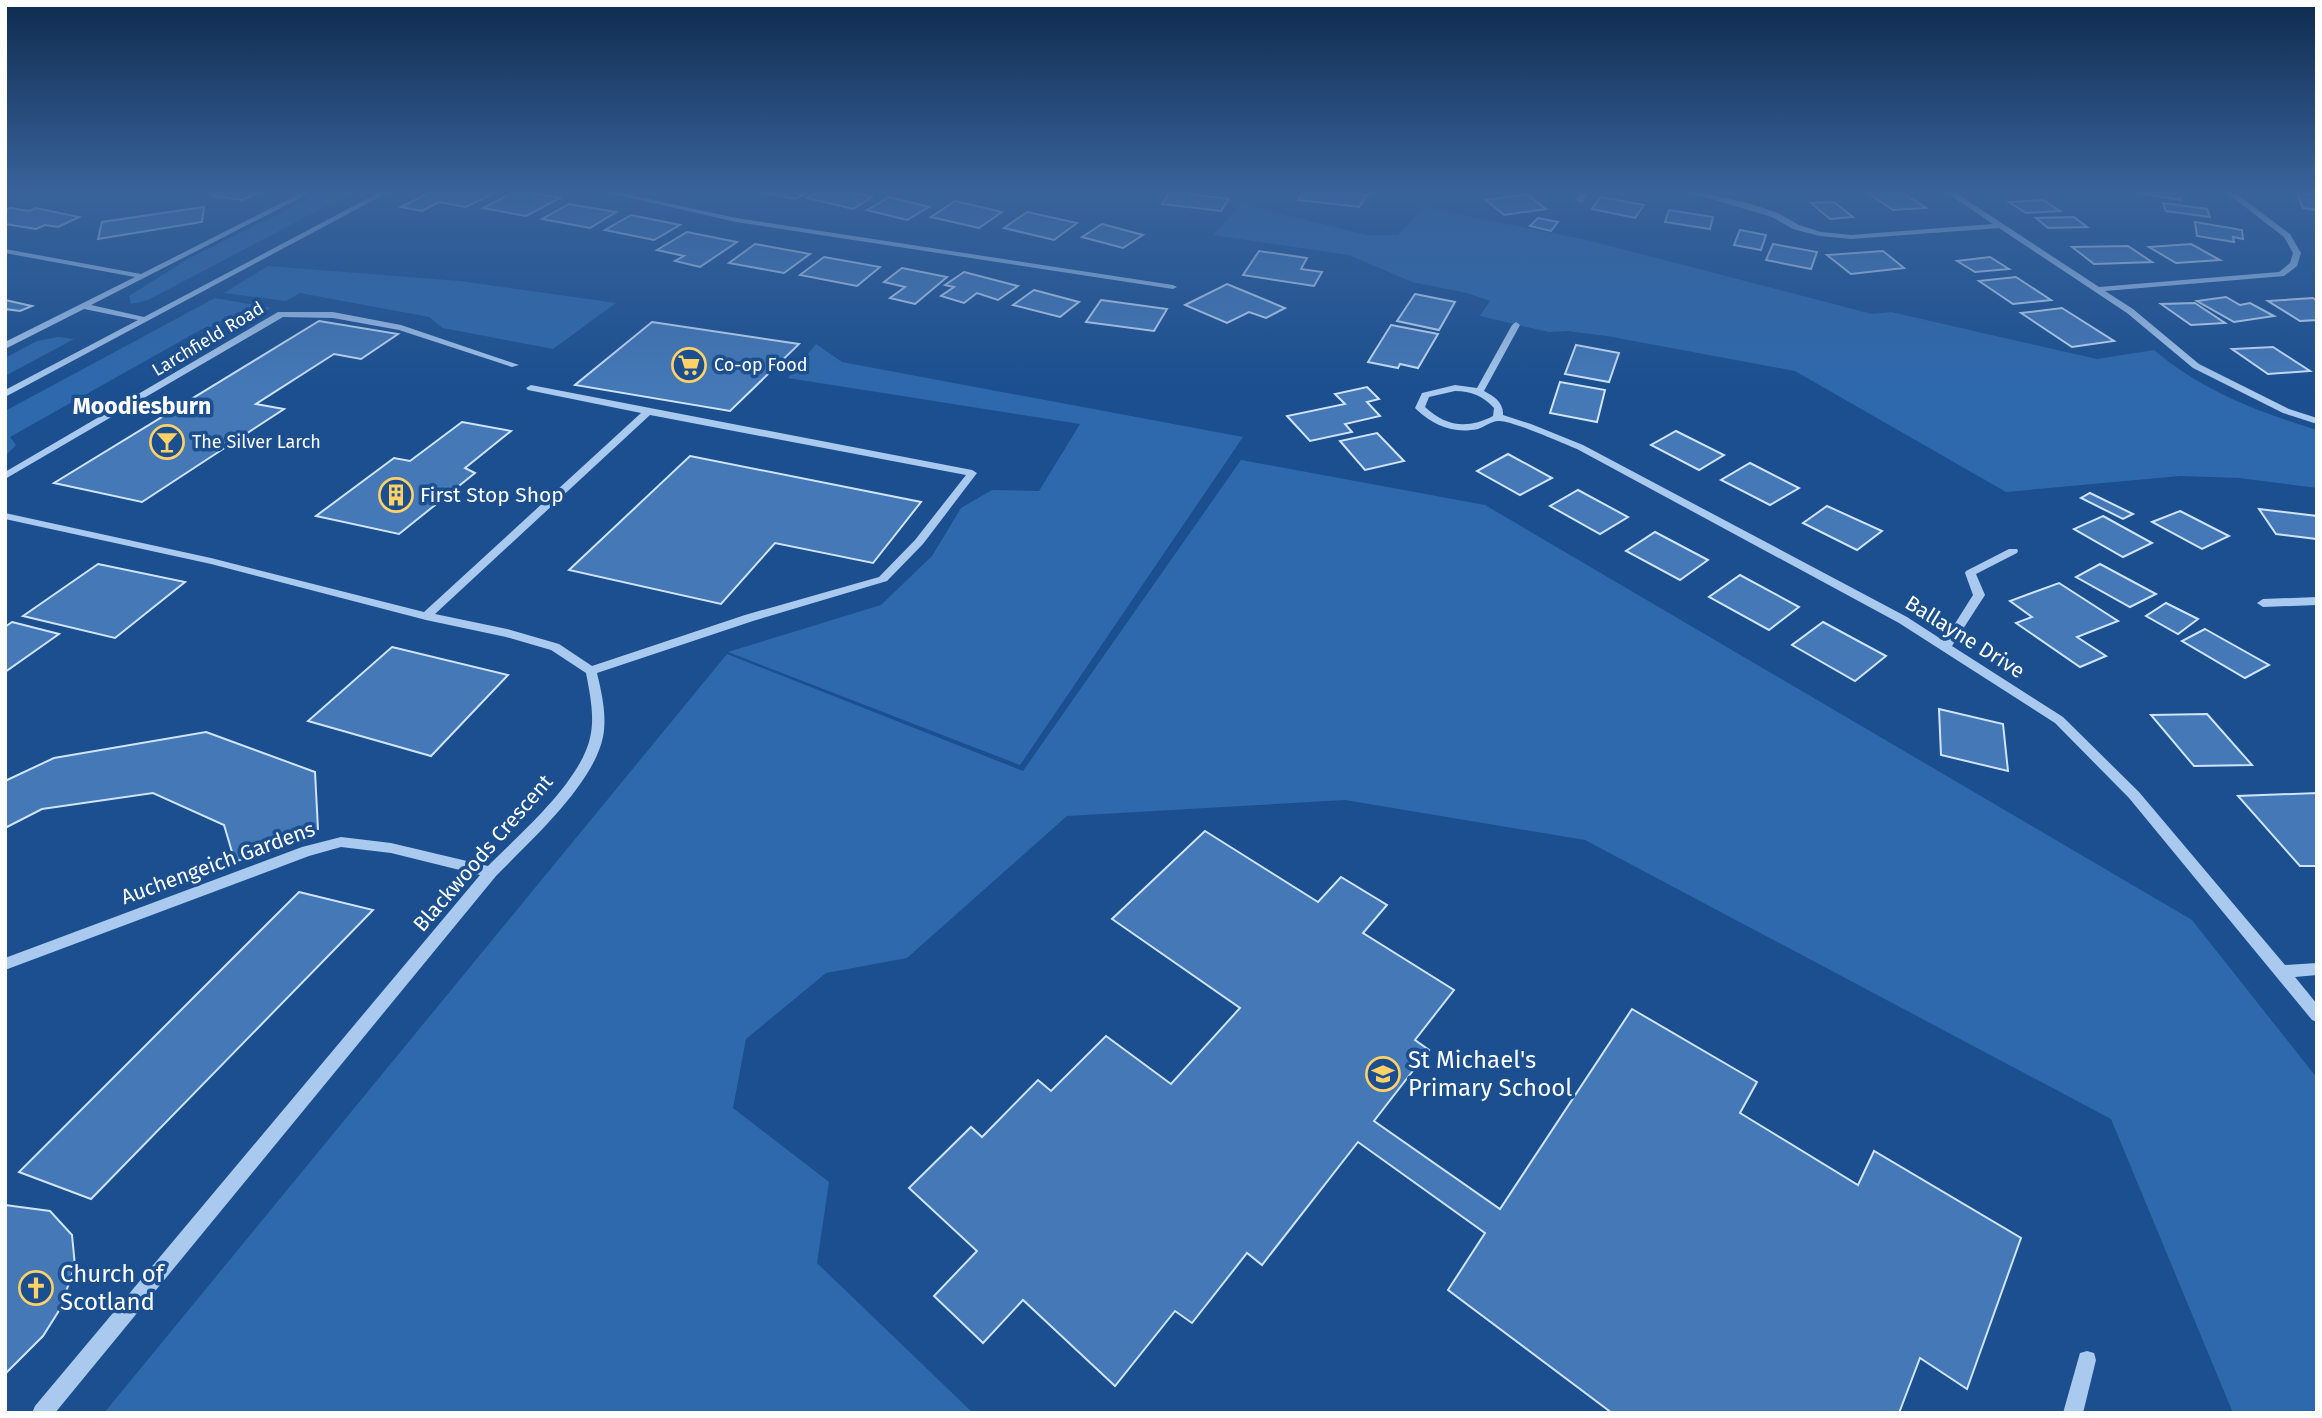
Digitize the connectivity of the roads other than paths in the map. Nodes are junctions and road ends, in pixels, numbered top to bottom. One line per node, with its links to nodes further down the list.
1 (50, 259): 7 (street)
2 (175, 259): 7 (street)
3 (257, 259): 11 (street)
4 (972, 259): 8 (street)
5 (2052, 259): 9 (street)
6 (2295, 259): 9 (street)
7 (142, 276): 10 (street)
8 (1173, 288)
9 (2099, 289): 20 (street)
10 (82, 306): 11 (street); 13 (street)
11 (144, 319): 17 (street)
12 (1516, 324): 16 (street)
13 (5, 346)
14 (515, 365): 21 (street, Larchfield Road)
15 (531, 387): 18 (street)
16 (1479, 392): 19 (street); 19 (street)
17 (5, 394)
18 (648, 412): 26 (street); 28 (street)
19 (1498, 417): 27 (street, Ballayne Drive)
20 (2317, 421)
21 (5, 476)
22 (5, 516): 26 (street)
23 (2013, 551): 27 (street)
24 (2317, 601): 25 (street)
25 (2263, 603)
26 (426, 616): 28 (street)
27 (1946, 647): 32 (street, Ballayne Drive)
28 (592, 671): 29 (street, Blackwoods Crescent)
29 (491, 873): 30 (street, Auchengeich Gardens); 35 (street, Blackwoods Crescent)
30 (5, 964)
31 (2317, 969): 32 (street)
32 (2281, 972): 33 (street, Ballayne Drive)
33 (2317, 1015)
34 (2087, 1360): 36 (street)
35 (42, 1413)
36 (2073, 1413)

